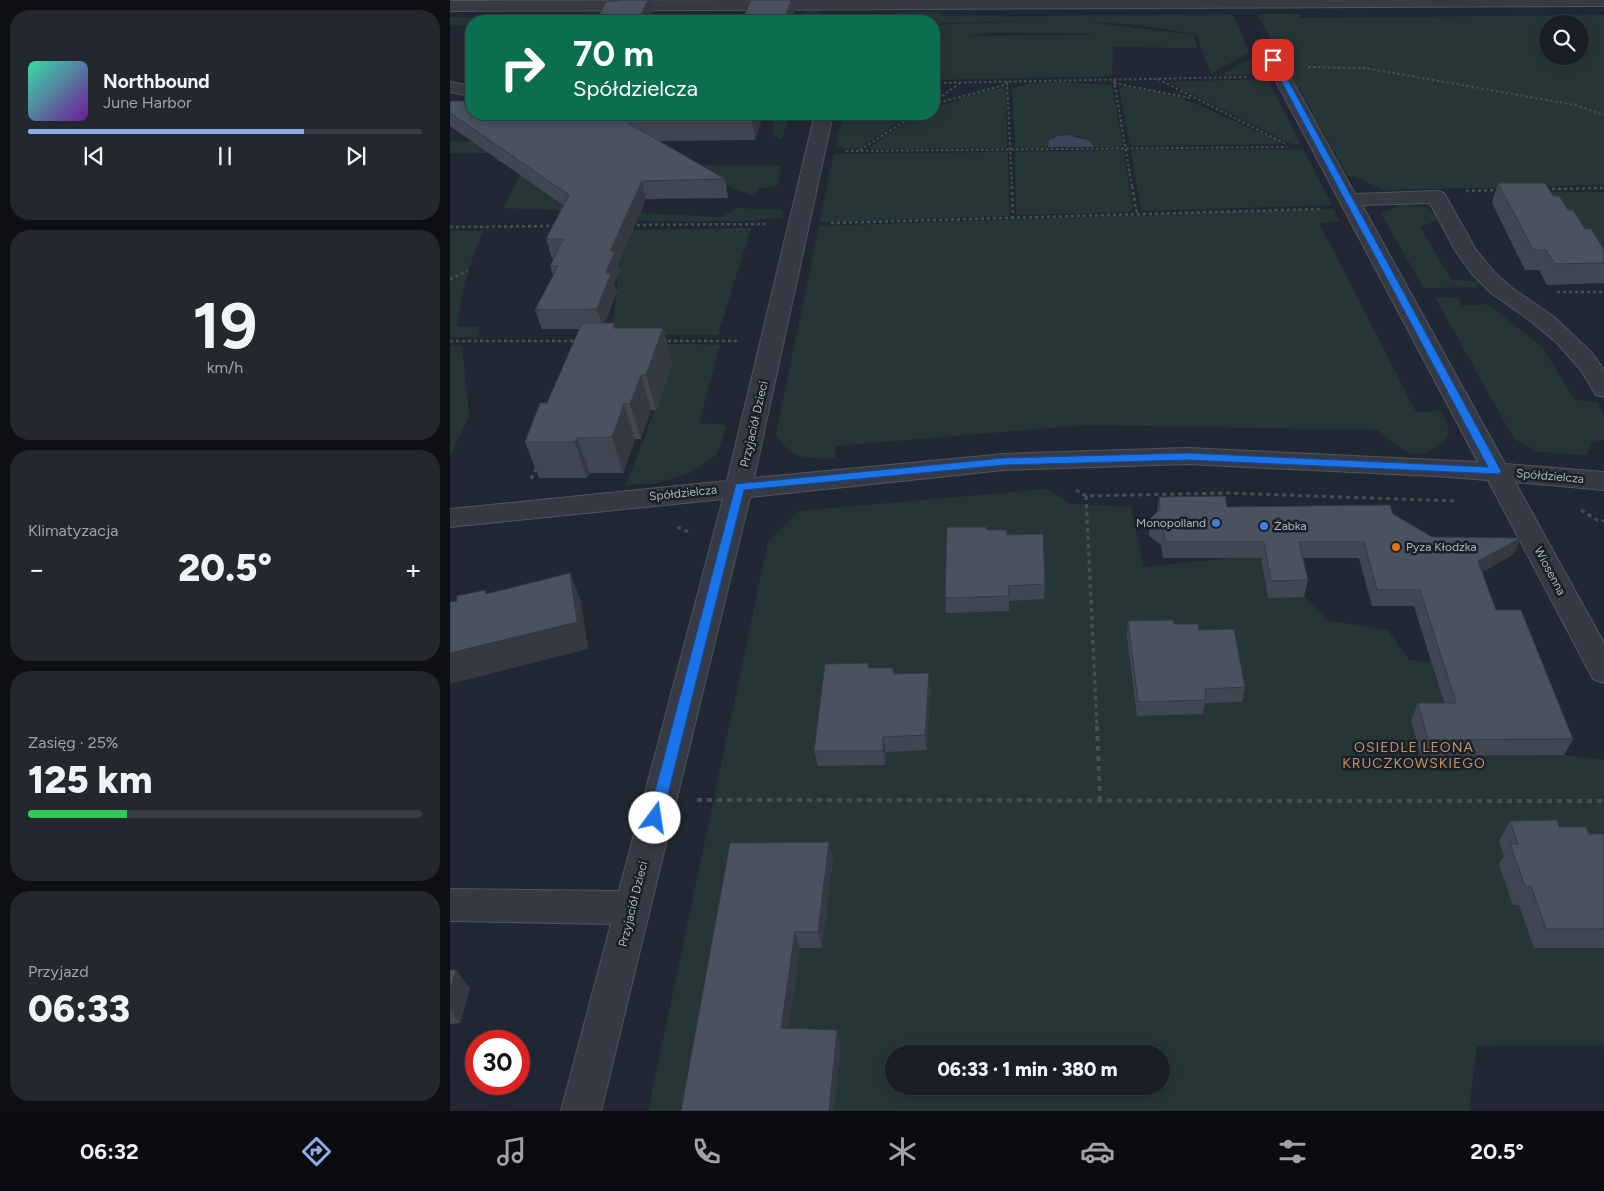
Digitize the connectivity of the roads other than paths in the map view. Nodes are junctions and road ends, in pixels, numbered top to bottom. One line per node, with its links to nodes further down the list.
1 (1604, 1): 2 (street)
2 (849, 4): 3 (street); 4 (street)
3 (450, 6)
4 (846, 15)
5 (1275, 63): 9 (street, Wiosenna)
6 (450, 87): 7 (street)
7 (465, 90)
8 (823, 120): 13 (street, Przyjaciół Dzieci)
9 (1351, 204): 10 (street); 11 (street, Wiosenna)
10 (1604, 390)
11 (1496, 471): 12 (street, Spółdzielcza); 13 (street, Spółdzielcza); 15 (street, Wiosenna)
12 (1604, 481)
13 (739, 487): 14 (street, Spółdzielcza); 17 (street, Przyjaciół Dzieci)
14 (450, 518)
15 (1604, 671)
16 (450, 905): 17 (street)
17 (632, 908): 18 (street, Przyjaciół Dzieci)
18 (581, 1111)

